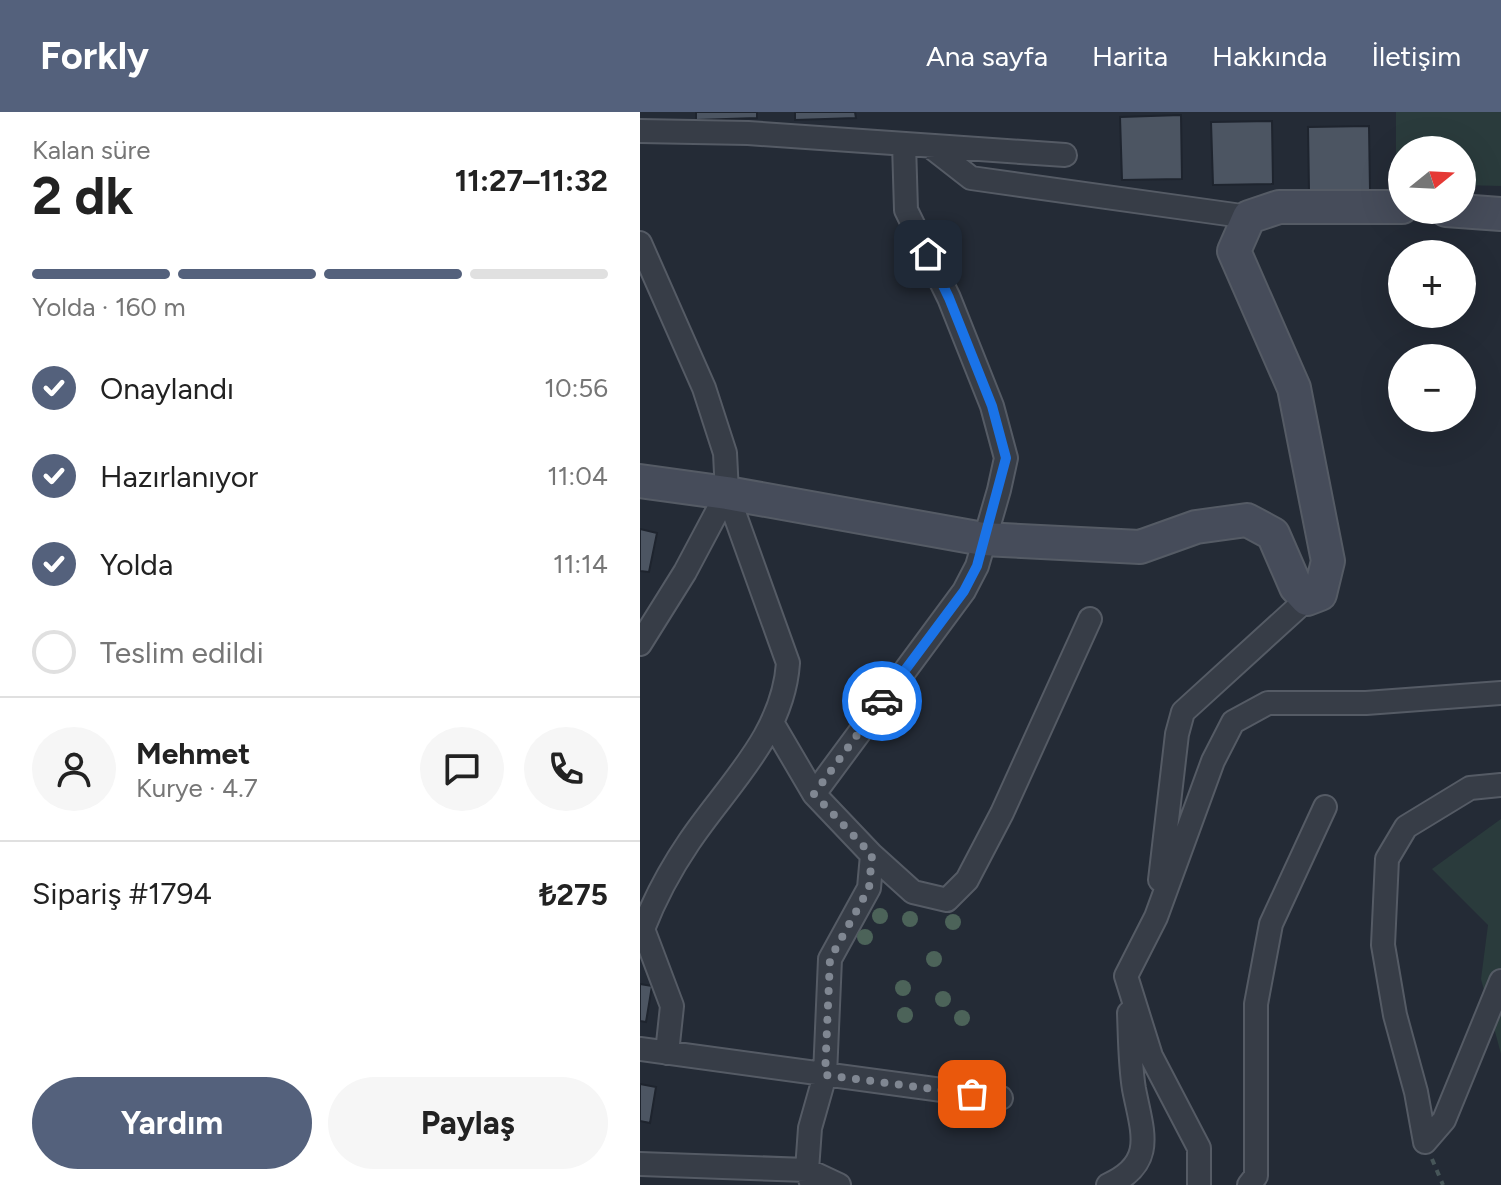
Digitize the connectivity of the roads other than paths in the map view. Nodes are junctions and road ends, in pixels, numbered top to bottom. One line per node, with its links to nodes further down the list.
1 (640, 131): 2 (street)
2 (904, 144): 3 (street); 12 (street)
3 (930, 146): 4 (street); 8 (street)
4 (1065, 155)
5 (1388, 207): 8 (street)
6 (1476, 212): 7 (street)
7 (1501, 214)
8 (1249, 217): 13 (street)
9 (640, 243): 11 (street)
10 (640, 481): 11 (street)
11 (727, 493): 12 (street); 15 (street); 17 (street)
12 (983, 539): 13 (street); 19 (street)
13 (1307, 599): 22 (street)
14 (1090, 619): 21 (street)
15 (640, 644)
16 (1501, 693): 22 (street)
17 (773, 724): 19 (street); 26 (street)
18 (1501, 785): 24 (street)
19 (814, 794): 21 (street)
20 (1325, 807): 35 (street)
21 (872, 855): 27 (street)
22 (1156, 917): 23 (street)
23 (1126, 976): 33 (street); 34 (street)
24 (1501, 981)
25 (640, 1049): 26 (street)
26 (667, 1053): 27 (street)
27 (825, 1075): 28 (street); 31 (street)
28 (1001, 1098)
29 (640, 1164): 30 (street)
30 (666, 1176): 31 (street)
31 (810, 1178): 32 (street)
32 (839, 1185)
33 (1108, 1185)
34 (1199, 1185)
35 (1249, 1185)

